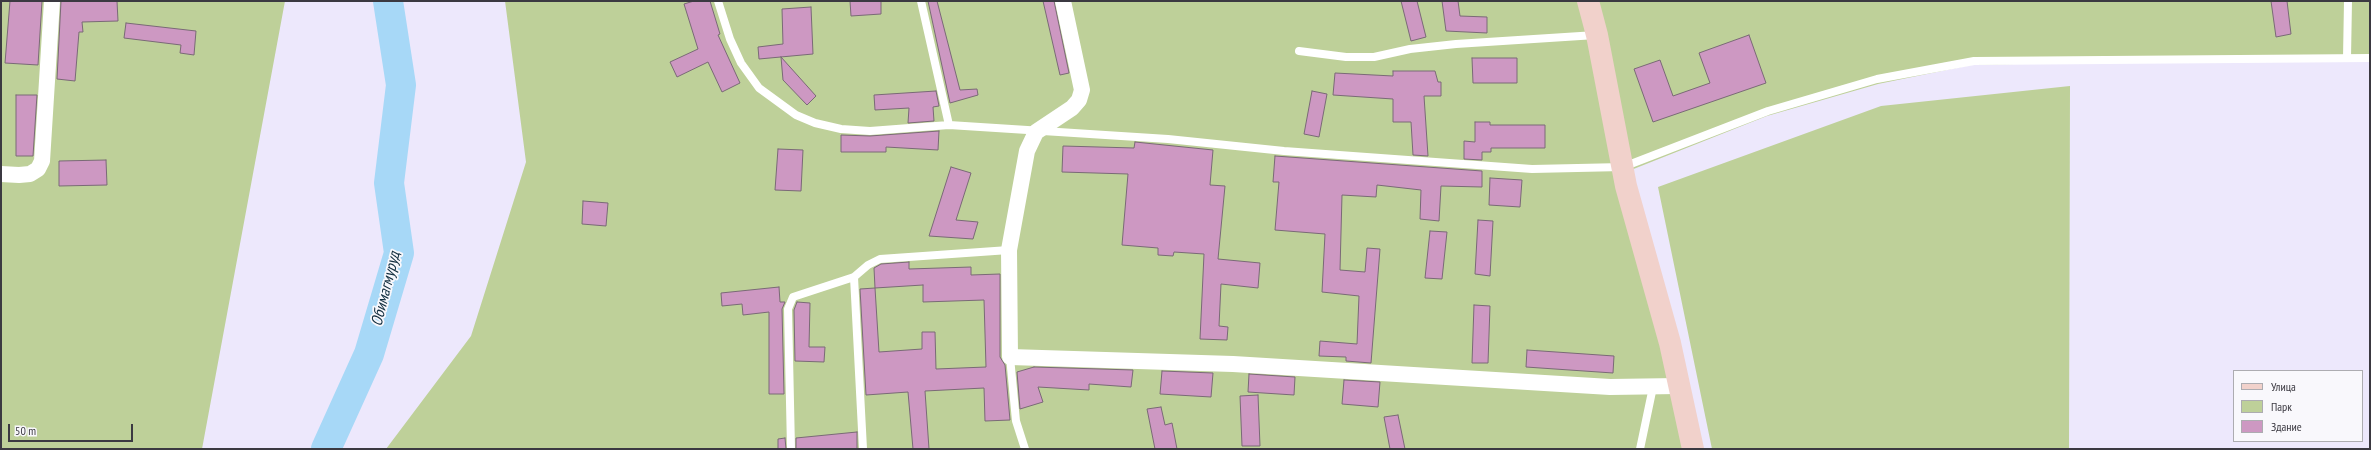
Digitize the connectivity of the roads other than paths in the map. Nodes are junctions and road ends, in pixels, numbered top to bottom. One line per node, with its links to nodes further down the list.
1 (52, 1): 14 (street)
2 (718, 1): 11 (lane)
3 (921, 1): 11 (lane)
4 (1063, 1): 12 (street)
5 (1588, 1): 7 (street)
6 (2348, 1): 9 (lane)
7 (1597, 35): 8 (lane); 13 (street)
8 (1299, 51)
9 (2347, 58): 10 (lane); 13 (lane)
10 (2370, 58)
11 (949, 125): 12 (lane)
12 (1036, 132): 13 (lane); 15 (street)
13 (1623, 167): 18 (street)
14 (1, 174)
15 (1009, 250): 16 (lane); 17 (street)
16 (854, 277): 20 (lane); 21 (lane)
17 (1010, 356): 19 (street); 22 (lane)
18 (1678, 386): 19 (street); 24 (street)
19 (1653, 387): 23 (lane)
20 (791, 449)
21 (862, 449)
22 (1025, 449)
23 (1640, 449)
24 (1693, 449)

